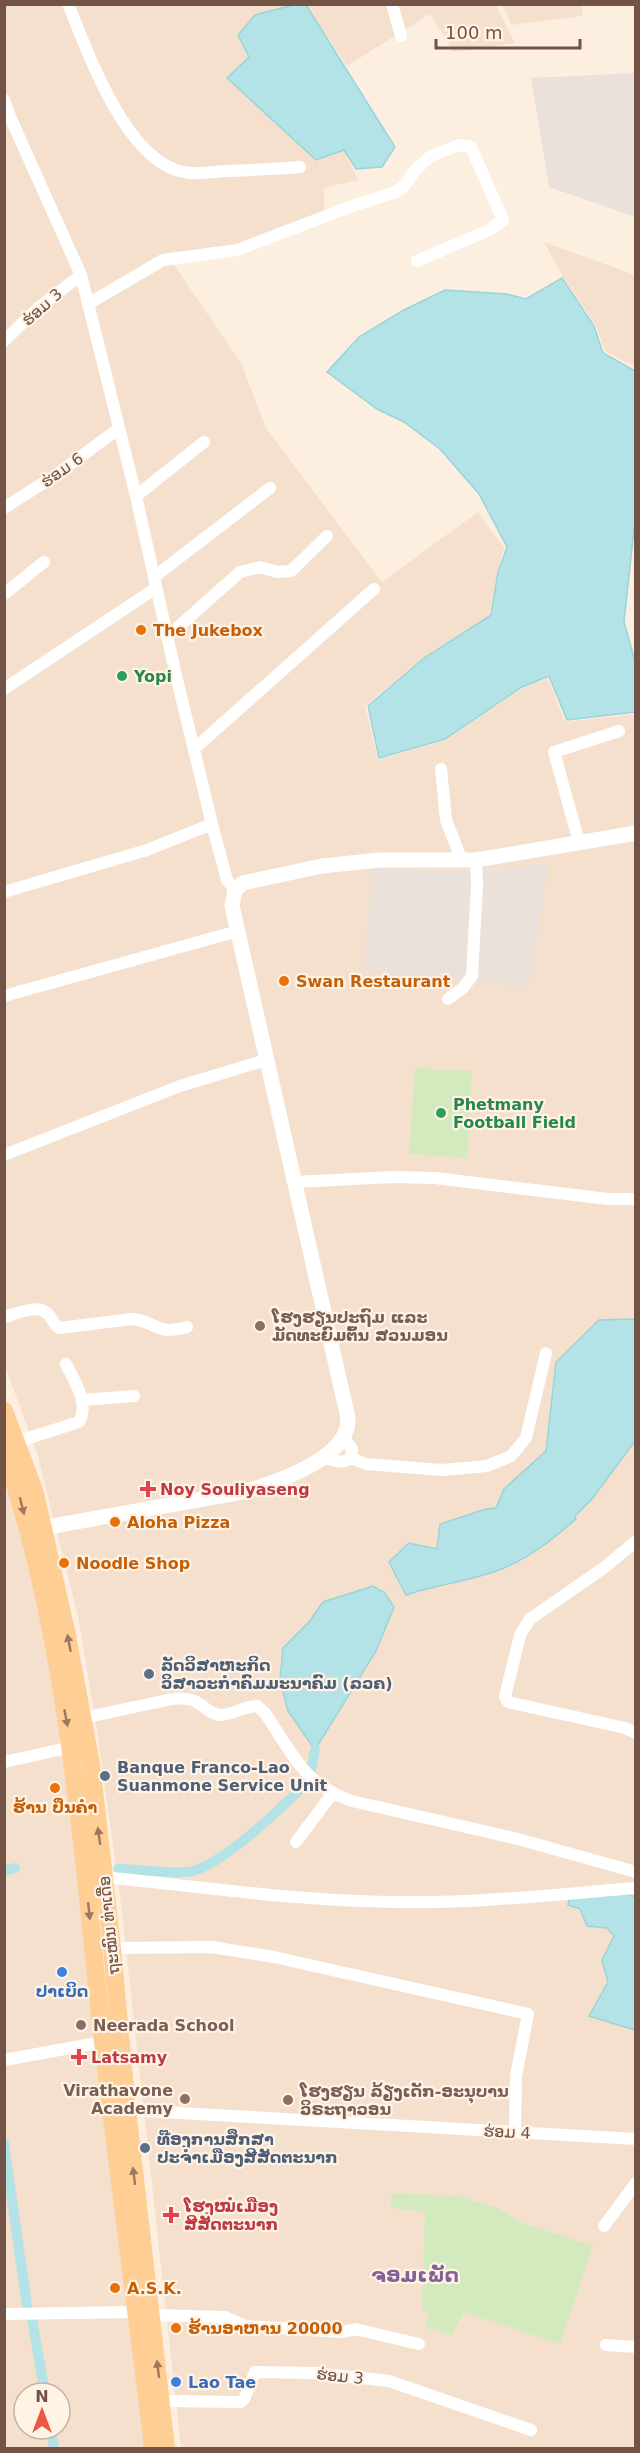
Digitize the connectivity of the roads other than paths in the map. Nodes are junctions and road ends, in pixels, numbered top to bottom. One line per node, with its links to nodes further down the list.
1 (68, 4): 6 (street)
2 (393, 4): 3 (street)
3 (401, 36)
4 (4, 100): 5 (street)
5 (8, 120): 8 (street)
6 (300, 167)
7 (417, 261): 9 (street)
8 (81, 275): 9 (street); 10 (street, ຮ່ອມ 3)
9 (88, 304): 11 (street)
10 (4, 341)
11 (118, 429): 14 (street); 15 (street, ຮ່ອມ 6)
12 (204, 442): 14 (street)
13 (270, 488): 18 (street)
14 (136, 496): 18 (street)
15 (4, 508)
16 (327, 536): 21 (street)
17 (44, 562): 20 (street)
18 (155, 582): 21 (street); 22 (street)
19 (374, 589): 24 (street)
20 (4, 594)
21 (167, 638): 24 (street)
22 (4, 689)
23 (619, 731): 28 (street)
24 (194, 748): 26 (street)
25 (441, 769): 29 (street)
26 (212, 824): 30 (street); 31 (street)
27 (636, 833): 28 (street)
28 (579, 842): 29 (street)
29 (469, 861): 30 (street); 34 (street)
30 (235, 890): 32 (street)
31 (4, 892)
32 (238, 931): 33 (street); 35 (street)
33 (4, 996)
34 (448, 999)
35 (266, 1060): 36 (street); 37 (street)
36 (4, 1155)
37 (294, 1182): 38 (street); 46 (street)
38 (636, 1199)
39 (4, 1317): 40 (street)
40 (187, 1328)
41 (546, 1353): 49 (street)
42 (66, 1364): 44 (street)
43 (134, 1396): 44 (street)
44 (83, 1400): 47 (street)
45 (4, 1411): 47 (main road, ຖະໝົນ ທ່າເດື່ອ)
46 (344, 1437): 48 (street); 49 (street)
47 (10, 1446): 50 (main road, ຖະໝົນ ທ່າເດື່ອ)
48 (322, 1457): 49 (street); 50 (street)
49 (351, 1458)
50 (36, 1529): 52 (main road, ຖະໝົນ ທ່າເດື່ອ, one-way to 50); 54 (main road, ຖະໝົນ ທ່າເດື່ອ, one-way to 54)
51 (636, 1540): 53 (street)
52 (83, 1718): 56 (street); 59 (main road, ຖະໝົນ ທ່າເດື່ອ, one-way to 52)
53 (636, 1733)
54 (72, 1747): 55 (street); 62 (main road, ຖະໝົນ ທ່າເດື່ອ, one-way to 62)
55 (4, 1762)
56 (332, 1794): 57 (street); 58 (street)
57 (296, 1842)
58 (636, 1872)
59 (104, 1877): 60 (street); 61 (main road, ຖະໝົນ ທ່າເດື່ອ)
60 (636, 1888)
61 (112, 1948): 64 (main road, ຖະໝົນ ທ່າເດື່ອ); 65 (street)
62 (103, 2042): 63 (street); 64 (main road, ຖະໝົນ ທ່າເດື່ອ)
63 (4, 2060)
64 (120, 2111): 65 (street, ຮ່ອມ 4); 70 (main road, ຖະໝົນ ທ່າເດື່ອ)
65 (515, 2132): 66 (street, ຮ່ອມ 4)
66 (636, 2139)
67 (636, 2182): 68 (street)
68 (604, 2226)
69 (4, 2314): 70 (street)
70 (144, 2314): 71 (street); 74 (main road, ຖະໝົນ ທ່າເດື່ອ, one-way to 70); 76 (main road, ຖະໝົນ ທ່າເດື່ອ)
71 (419, 2344)
72 (606, 2345): 73 (street)
73 (636, 2348)
74 (162, 2401): 75 (street, ຮ່ອມ 3); 77 (main road, ຖະໝົນ ທ່າເດື່ອ)
75 (531, 2430)
76 (153, 2448)
77 (166, 2448)

